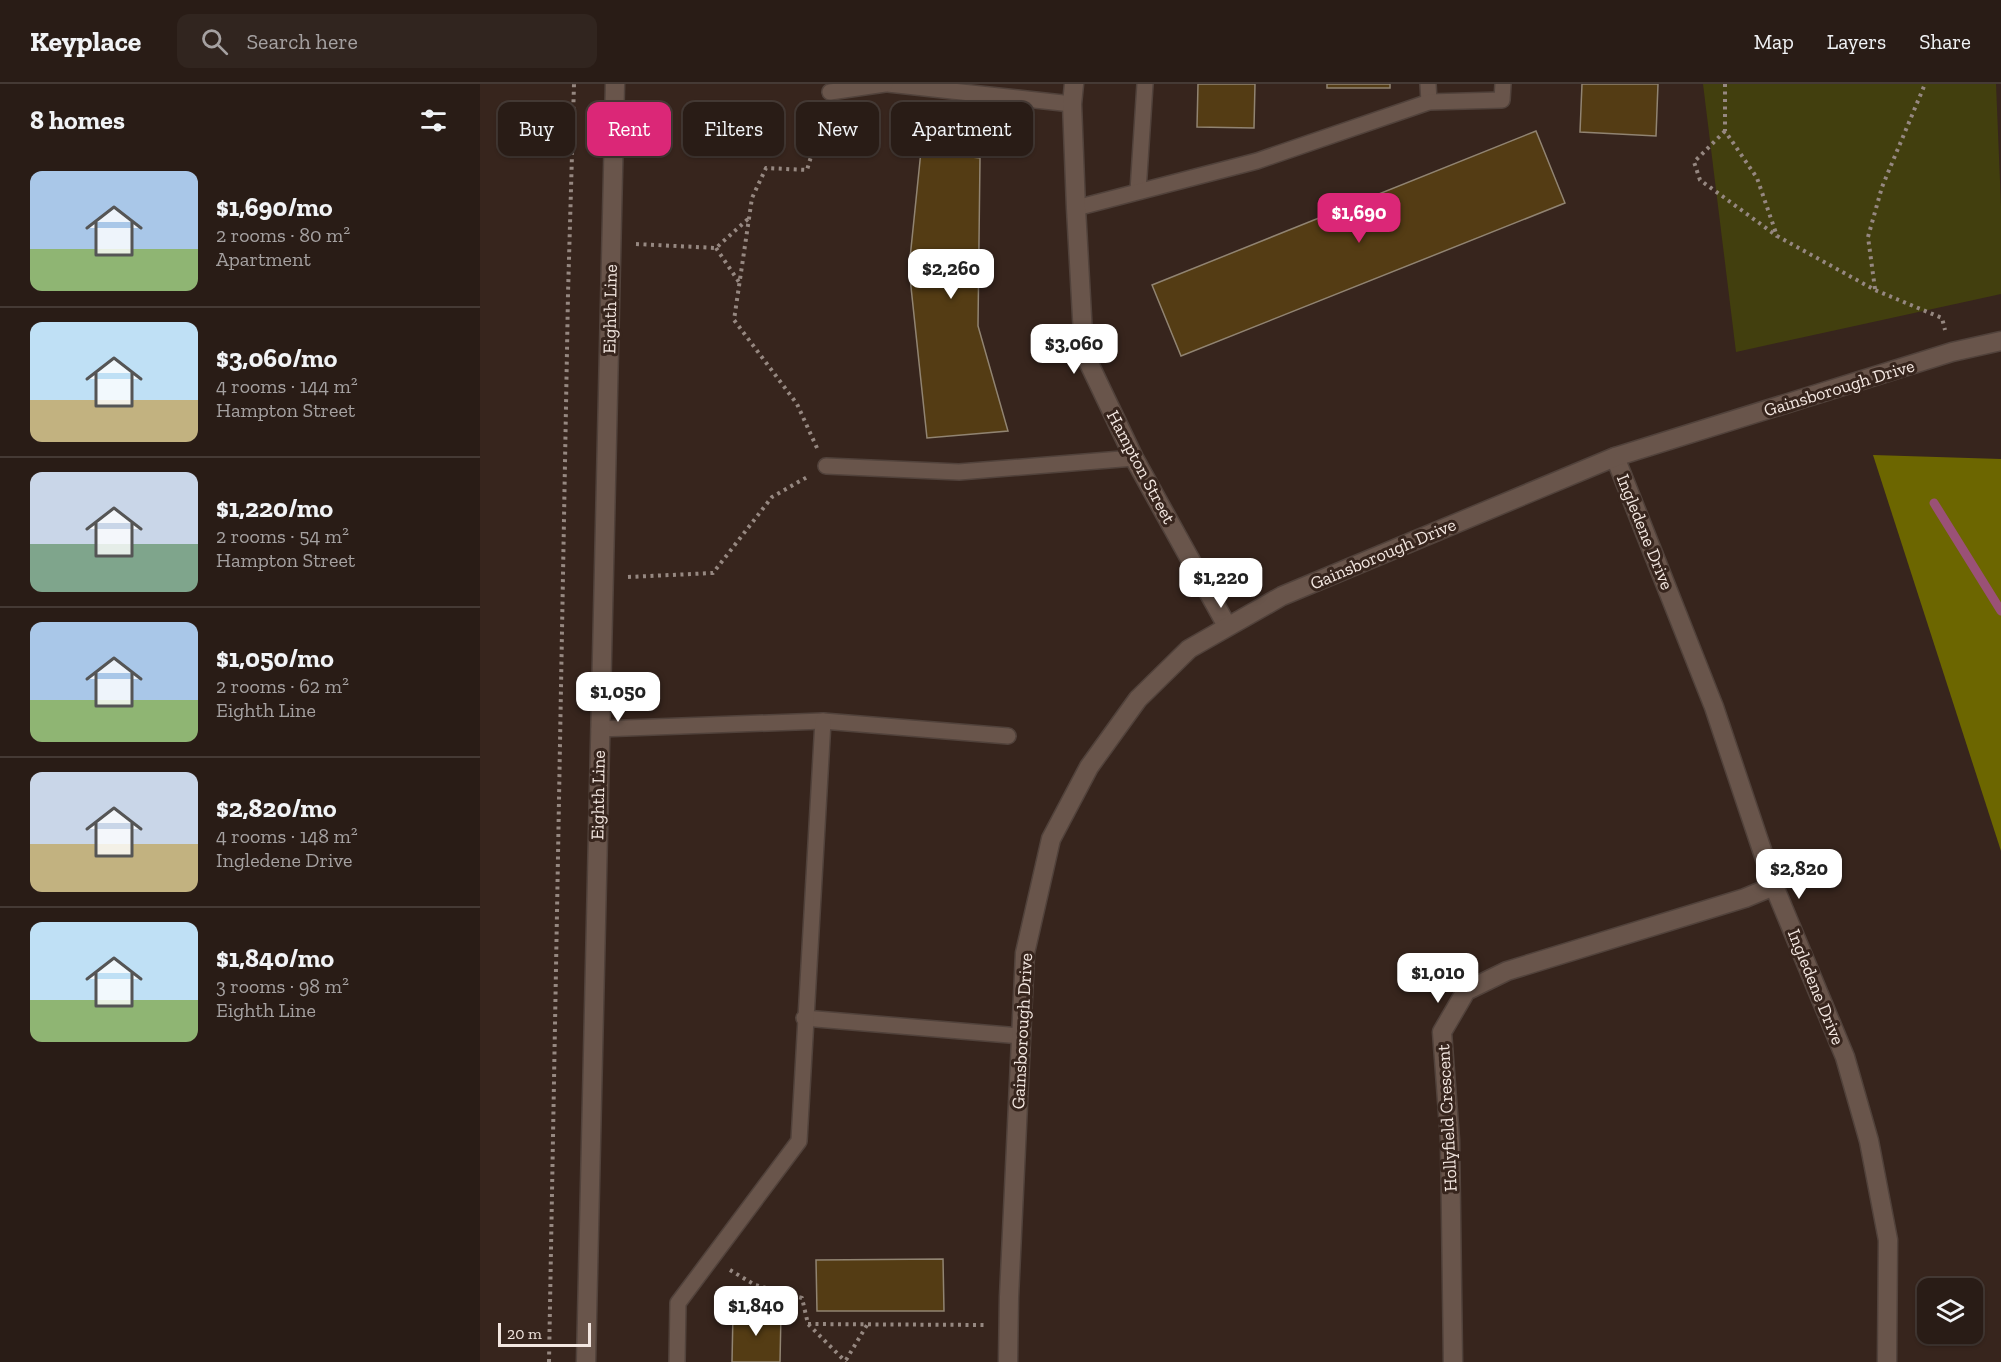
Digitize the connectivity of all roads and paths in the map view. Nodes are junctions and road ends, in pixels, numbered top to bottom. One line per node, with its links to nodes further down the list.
1 (574, 84): 40 (path)
2 (615, 84): 18 (street, Eighth Line)
3 (886, 84): 10 (lane); 12 (lane)
4 (1074, 84): 12 (street, Hampton Street)
5 (1145, 84): 14 (lane)
6 (1428, 84): 11 (lane)
7 (1503, 84): 11 (lane)
8 (1725, 84): 13 (path)
9 (1924, 84): 21 (path)
10 (830, 92): 16 (path)
11 (1429, 102): 14 (lane)
12 (1072, 104): 15 (street, Hampton Street)
13 (1725, 131): 17 (path); 17 (path)
14 (1138, 190): 15 (lane)
15 (1076, 208): 25 (street, Hampton Street)
16 (750, 218): 19 (path); 20 (path)
17 (1777, 236): 21 (path)
18 (611, 243): 19 (path); 27 (street, Eighth Line)
19 (716, 248): 20 (path)
20 (740, 283): 26 (path)
21 (1875, 290): 23 (path)
22 (2001, 341): 23 (street, Gainsborough Drive)
23 (1952, 352): 24 (street, Gainsborough Drive)
24 (1615, 457): 28 (street, Gainsborough Drive); 32 (street, Ingledene Drive)
25 (1134, 458): 26 (lane); 28 (street, Hampton Street)
26 (826, 466): 27 (path)
27 (603, 579): 30 (street, Eighth Line)
28 (1227, 626): 34 (street, Gainsborough Drive)
29 (823, 721): 30 (lane); 31 (lane); 33 (lane)
30 (599, 729): 41 (street, Eighth Line)
31 (1008, 736)
32 (1774, 886): 44 (street, Hollyfield Crescent); 45 (street, Ingledene Drive)
33 (804, 1018): 34 (lane); 35 (lane)
34 (1021, 1036): 38 (street, Gainsborough Drive)
35 (712, 1258): 36 (path); 42 (lane)
36 (808, 1324): 37 (path); 39 (path)
37 (867, 1325): 38 (path); 39 (path)
38 (1008, 1325): 43 (street, Gainsborough Drive)
39 (846, 1361)
40 (549, 1362)
41 (586, 1362)
42 (677, 1362)
43 (1008, 1362)
44 (1453, 1362)
45 (1887, 1362)

